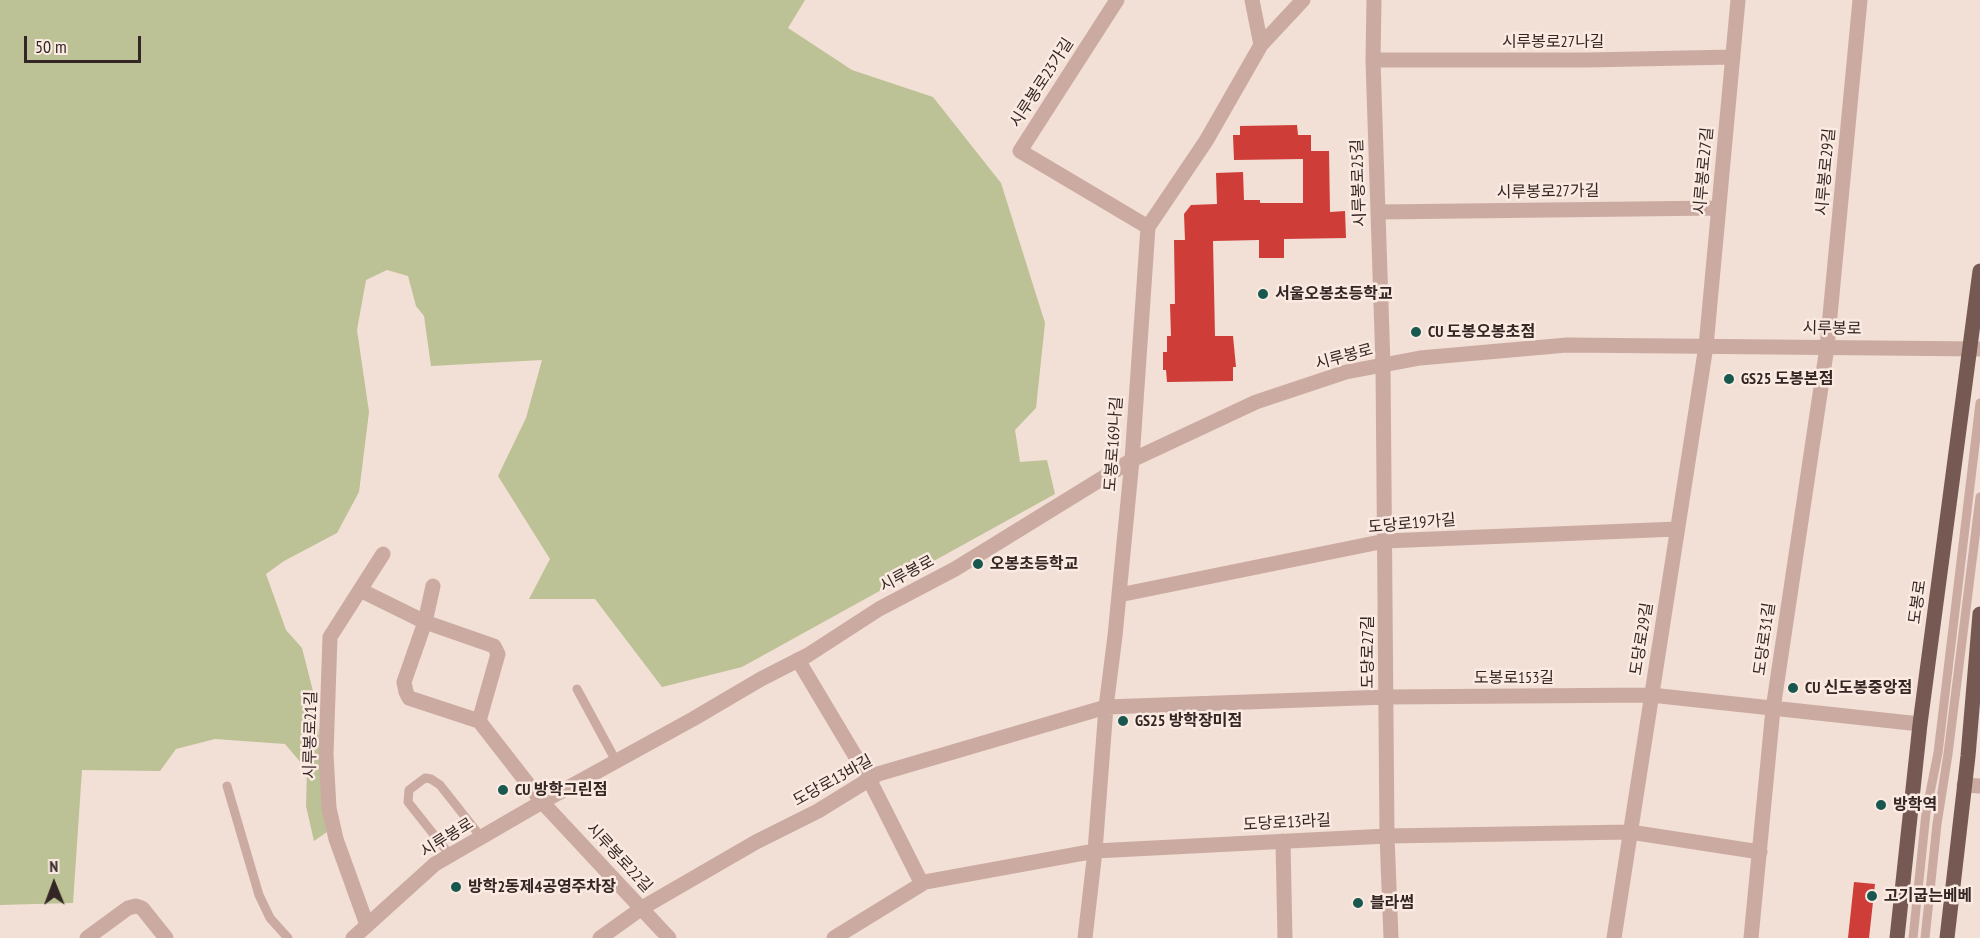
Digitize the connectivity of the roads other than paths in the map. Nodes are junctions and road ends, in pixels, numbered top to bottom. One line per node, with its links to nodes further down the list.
1 (1117, 0): 12 (street, 시루봉로23가길)
2 (1252, 0): 7 (street)
3 (1303, 0): 7 (street)
4 (1374, 0): 9 (street, 시루봉로25길)
5 (1738, 0): 8 (street, 시루봉로27길)
6 (1860, 0): 15 (street, 시루봉로29길)
7 (1262, 45): 12 (street)
8 (1733, 57): 9 (street, 시루봉로27나길); 10 (street, 시루봉로27길)
9 (1373, 60): 11 (street, 시루봉로25길)
10 (1719, 208): 11 (street, 시루봉로27가길); 14 (street, 시루봉로27길)
11 (1378, 212): 17 (street, 시루봉로25길)
12 (1148, 227): 19 (street, 도봉로169나길)
13 (1980, 271): 16 (main road, 도봉로)
14 (1706, 346): 15 (street, 시루봉로); 17 (street, 시루봉로); 21 (street, 도당로29길)
15 (1827, 347): 16 (street, 시루봉로); 34 (street, 도당로31길)
16 (1975, 349): 36 (main road, 도봉로)
17 (1383, 365): 19 (street, 시루봉로); 22 (street, 도당로27길)
18 (1980, 403): 66 (lane)
19 (1132, 460): 26 (street, 도봉로169나길); 29 (street, 시루봉로)
20 (1980, 497): 67 (lane)
21 (1677, 529): 22 (street, 도당로19가길); 31 (street, 도당로29길)
22 (1385, 541): 26 (street, 도당로19가길); 32 (street, 도당로27길)
23 (384, 554): 25 (street, 시루봉로21길)
24 (434, 586): 28 (street)
25 (360, 590): 28 (street); 52 (street, 시루봉로21길)
26 (1119, 595): 33 (street, 도봉로169나길)
27 (1980, 614): 39 (main road)
28 (425, 622): 35 (street); 35 (street)
29 (798, 660): 37 (street, 시루봉로); 38 (street)
30 (577, 689): 37 (lane)
31 (1651, 695): 32 (street, 도봉로153길); 34 (street, 도봉로153길); 43 (street, 도당로29길)
32 (1387, 697): 33 (street, 도봉로153길); 44 (street, 도당로27길)
33 (1106, 706): 38 (street, 도당로13바길); 47 (street, 도봉로169나길)
34 (1773, 709): 36 (street, 도봉로153길); 48 (street, 도당로31길)
35 (479, 721): 42 (street)
36 (1920, 724): 65 (main road, 도봉로)
37 (616, 760): 42 (street, 시루봉로)
38 (870, 779): 50 (street); 51 (street, 도당로13바길)
39 (1964, 785): 41 (street); 68 (main road)
40 (227, 786): 55 (lane)
41 (1980, 786)
42 (542, 802): 45 (street, 시루봉로); 51 (street, 시루봉로22길)
43 (1630, 831): 44 (street, 도당로13라길); 48 (street, 도당로13라길); 63 (street, 도당로29길)
44 (1387, 836): 46 (street, 도당로13라길); 62 (street, 도당로27길)
45 (481, 837): 49 (street, 시루봉로); 49 (lane)
46 (1283, 841): 47 (street, 도당로13라길); 61 (street)
47 (1095, 851): 50 (street, 도당로13라길); 60 (street, 도봉로169나길)
48 (1760, 852): 64 (street, 도당로31길)
49 (450, 855): 52 (street, 시루봉로)
50 (922, 884): 59 (street, 도당로13라길)
51 (642, 908): 57 (street, 도당로13바길); 58 (street, 시루봉로22길)
52 (368, 925): 56 (street, 시루봉로)
53 (87, 938): 54 (street)
54 (166, 938)
55 (288, 938)
56 (353, 938)
57 (600, 938)
58 (669, 938)
59 (834, 938)
60 (1084, 938)
61 (1285, 938)
62 (1391, 938)
63 (1614, 938)
64 (1751, 938)
65 (1897, 938)
66 (1913, 938)
67 (1925, 938)
68 (1947, 938)

